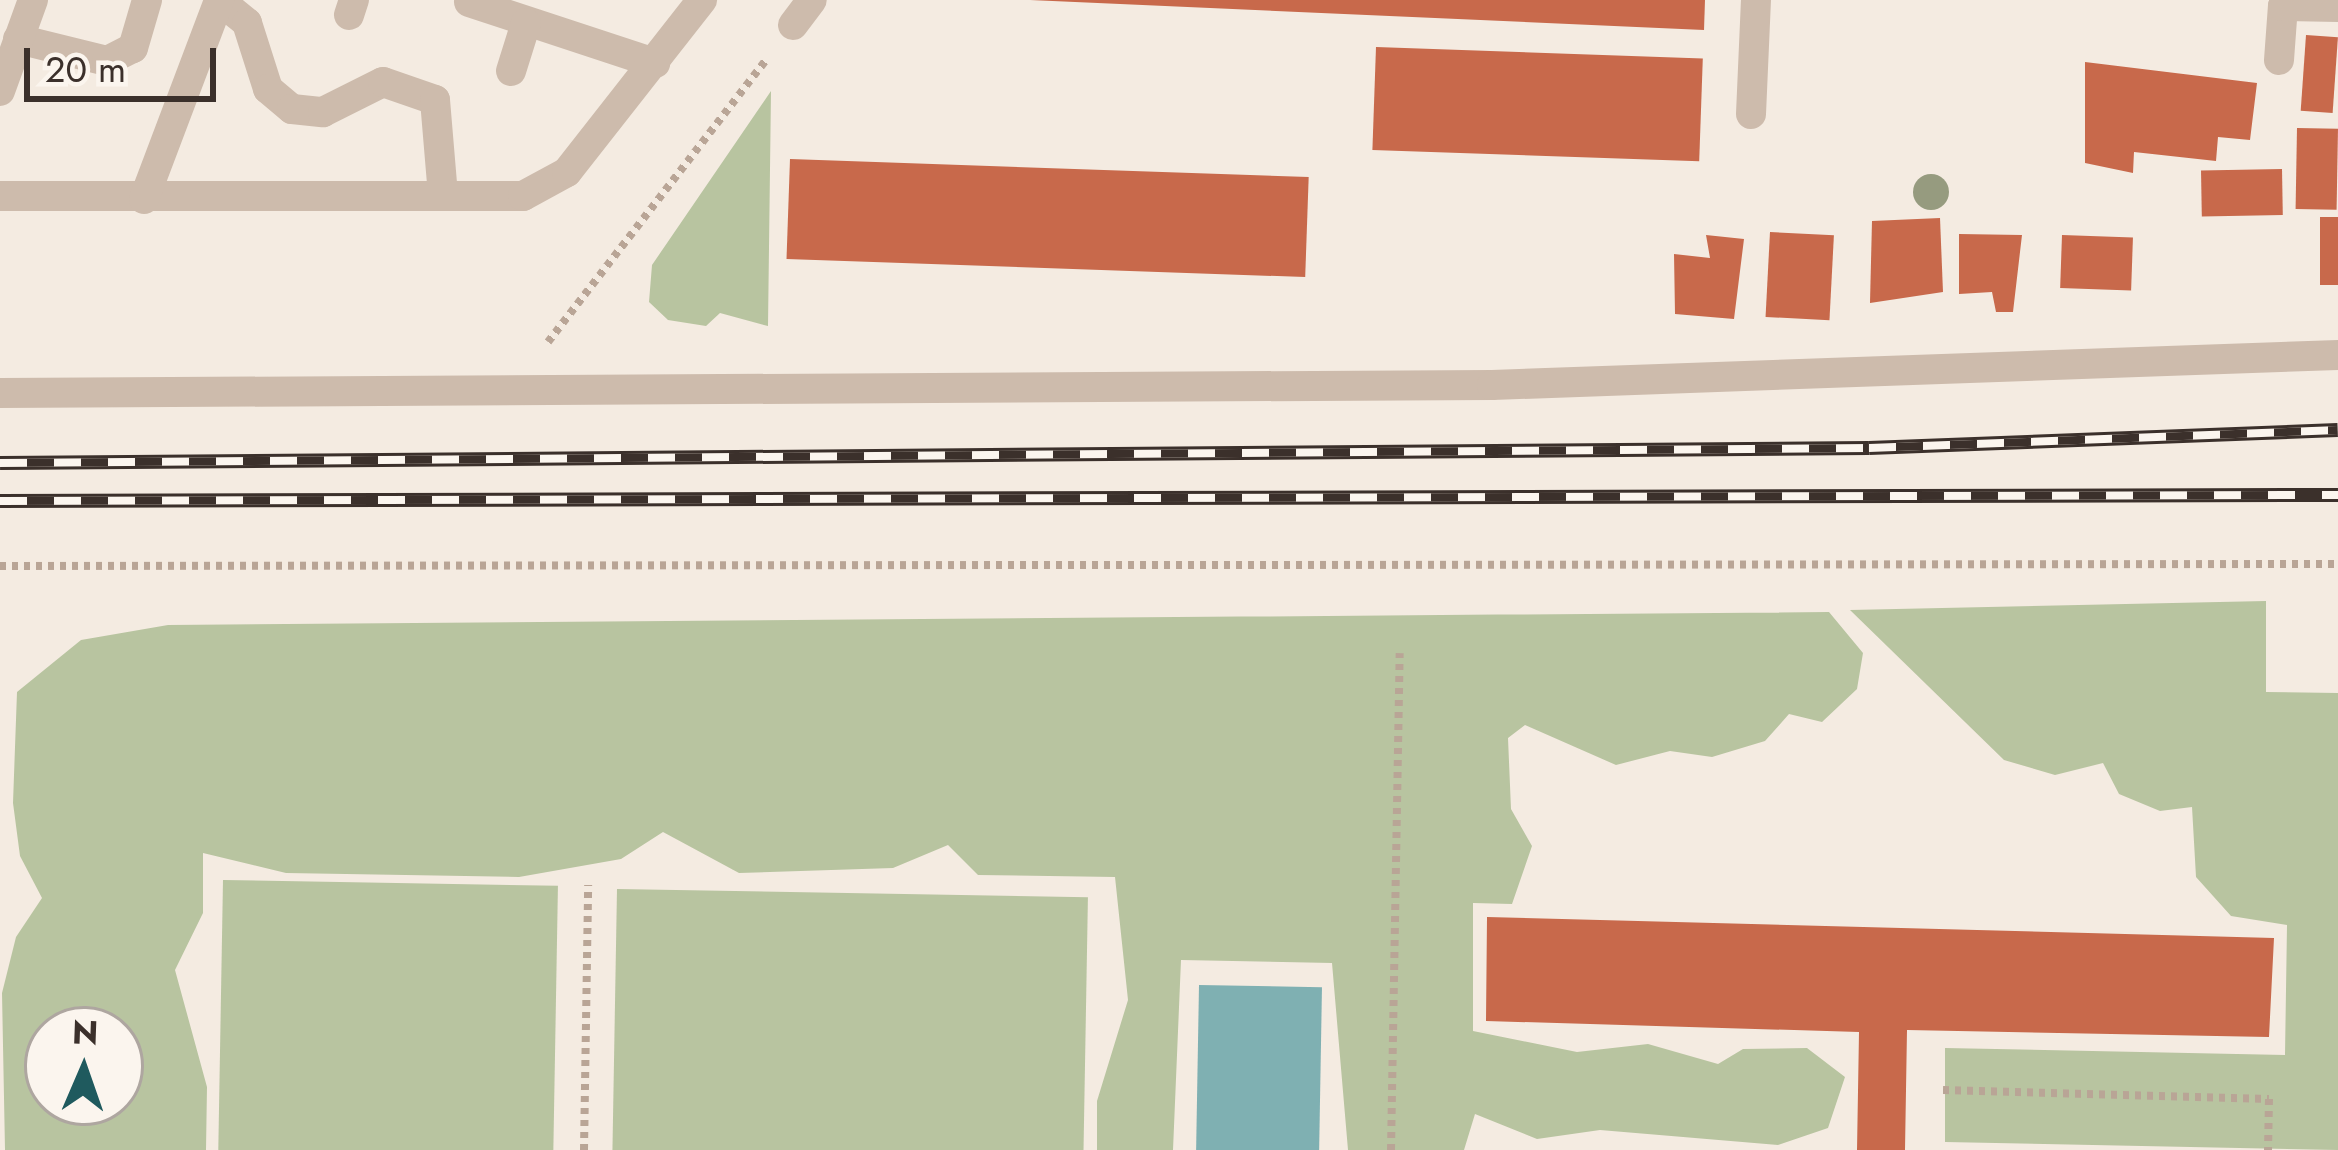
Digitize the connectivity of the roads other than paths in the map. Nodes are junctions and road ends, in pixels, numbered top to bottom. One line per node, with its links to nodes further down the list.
1 (33, 0): 9 (street)
2 (147, 0): 9 (street)
3 (219, 0): 16 (street); 17 (street)
4 (1756, 0): 14 (street)
5 (470, 2): 8 (street)
6 (689, 3): 11 (street)
7 (2338, 7): 10 (street)
8 (526, 23): 11 (street); 12 (street)
9 (9, 52): 13 (street)
10 (2279, 60)
11 (656, 63): 16 (street)
12 (511, 71)
13 (0, 91)
14 (1750, 114)
15 (0, 196): 17 (street)
16 (442, 196): 17 (street)
17 (144, 199)
18 (2338, 355): 19 (street)
19 (0, 393)

